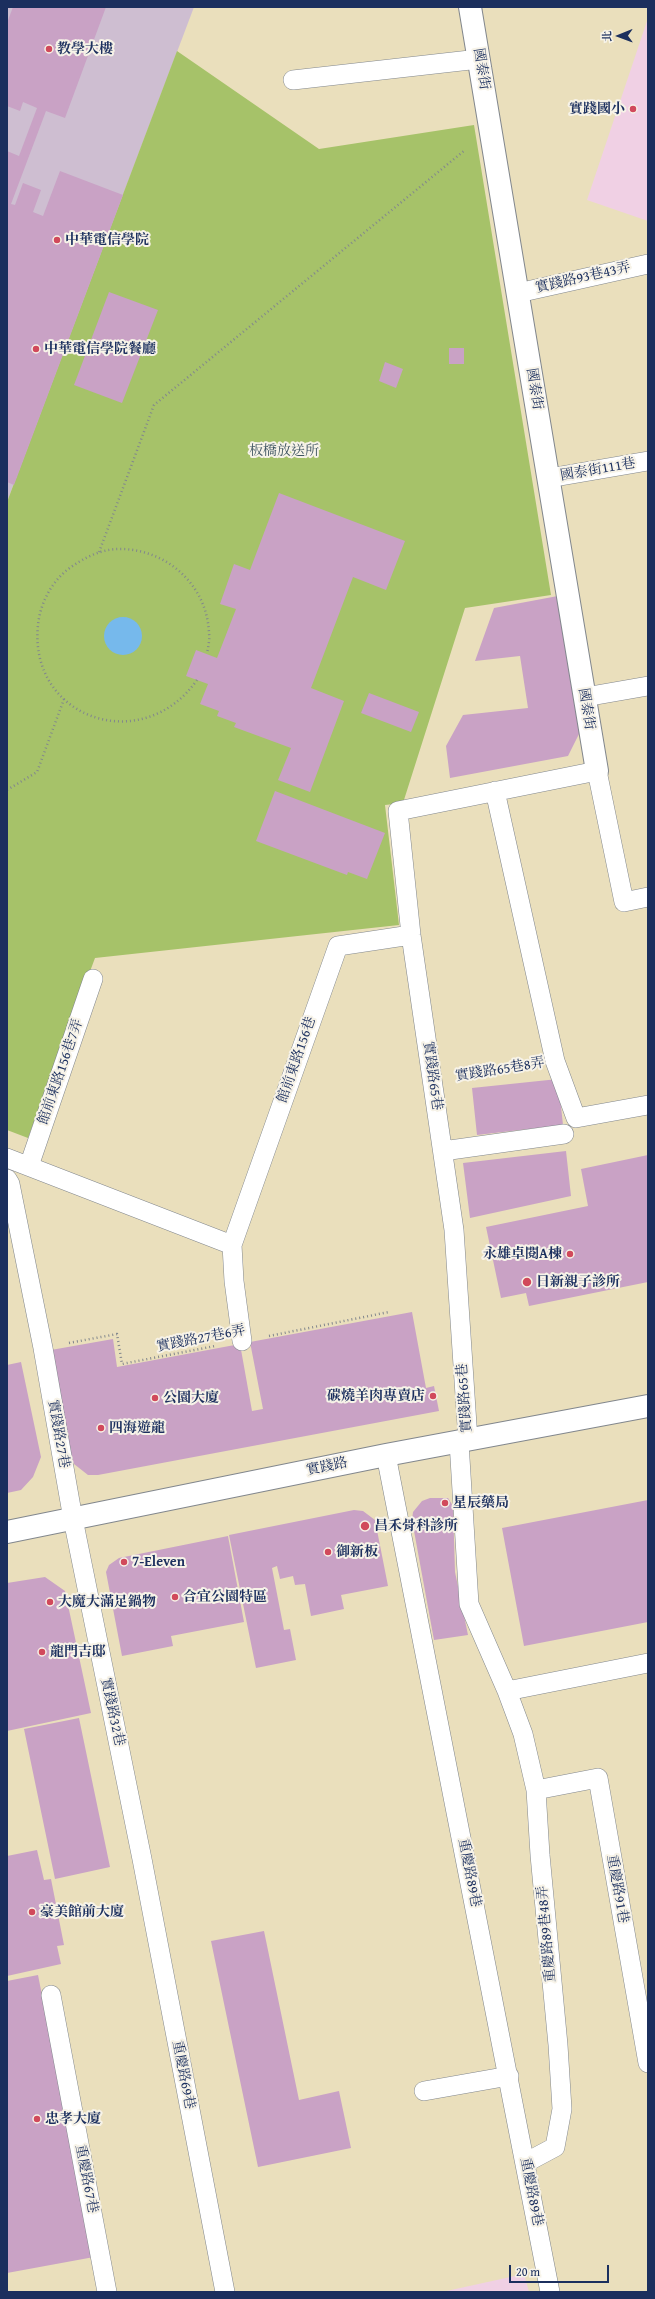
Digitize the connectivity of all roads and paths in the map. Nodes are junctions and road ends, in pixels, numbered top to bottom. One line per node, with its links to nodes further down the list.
1 (470, 7): 2 (street, 國泰街)
2 (479, 59): 3 (lane); 6 (street, 國泰街)
3 (293, 80)
4 (470, 146): 9 (path)
5 (648, 264): 6 (lane, 實踐路93巷43弄)
6 (518, 293): 8 (street, 國泰街)
7 (648, 461): 8 (lane, 國泰街111巷)
8 (549, 478): 13 (street, 國泰街)
9 (99, 552): 10 (path); 14 (path)
10 (207, 654)
11 (197, 680): 14 (path)
12 (648, 686): 13 (lane)
13 (584, 698): 15 (street, 國泰街)
14 (64, 699): 16 (path)
15 (597, 771): 17 (lane, 實踐路65巷); 18 (lane)
16 (7, 790)
17 (494, 791): 19 (lane, 實踐路65巷); 21 (lane)
18 (648, 897)
19 (411, 934): 22 (lane, 實踐路65巷); 29 (lane, 館前東路156巷)
20 (93, 979): 27 (lane, 館前東路156巷7弄)
21 (555, 1061): 22 (path, 實踐路65巷8弄); 23 (lane, 實踐路65巷8弄)
22 (432, 1082): 25 (lane, 實踐路65巷)
23 (648, 1106)
24 (564, 1134): 25 (lane)
25 (443, 1151): 34 (lane, 實踐路65巷)
26 (7, 1158): 27 (lane)
27 (29, 1166): 29 (lane)
28 (7, 1179): 32 (lane, 實踐路27巷)
29 (232, 1245): 31 (lane, 館前東路156巷)
30 (389, 1312): 31 (path, 實踐路27巷6弄)
31 (242, 1341): 32 (path, 實踐路27巷6弄)
32 (42, 1348): 36 (lane, 實踐路27巷)
33 (648, 1406): 34 (street, 實踐路)
34 (463, 1441): 35 (street, 實踐路); 39 (lane, 重慶路89巷48弄)
35 (386, 1455): 36 (street, 實踐路); 44 (lane, 重慶路89巷)
36 (73, 1519): 37 (street, 實踐路); 41 (lane, 實踐路32巷)
37 (7, 1532)
38 (648, 1663): 39 (lane)
39 (507, 1691): 40 (lane, 重慶路89巷48弄)
40 (536, 1790): 43 (lane, 重慶路91巷); 46 (lane, 重慶路89巷48弄)
41 (142, 1859): 48 (lane, 重慶路69巷)
42 (50, 1995): 47 (lane, 重慶路67巷)
43 (648, 2063)
44 (509, 2076): 45 (lane); 46 (lane, 重慶路89巷)
45 (424, 2091)
46 (525, 2164): 49 (lane, 重慶路89巷)
47 (107, 2292)
48 (225, 2292)
49 (550, 2292)

